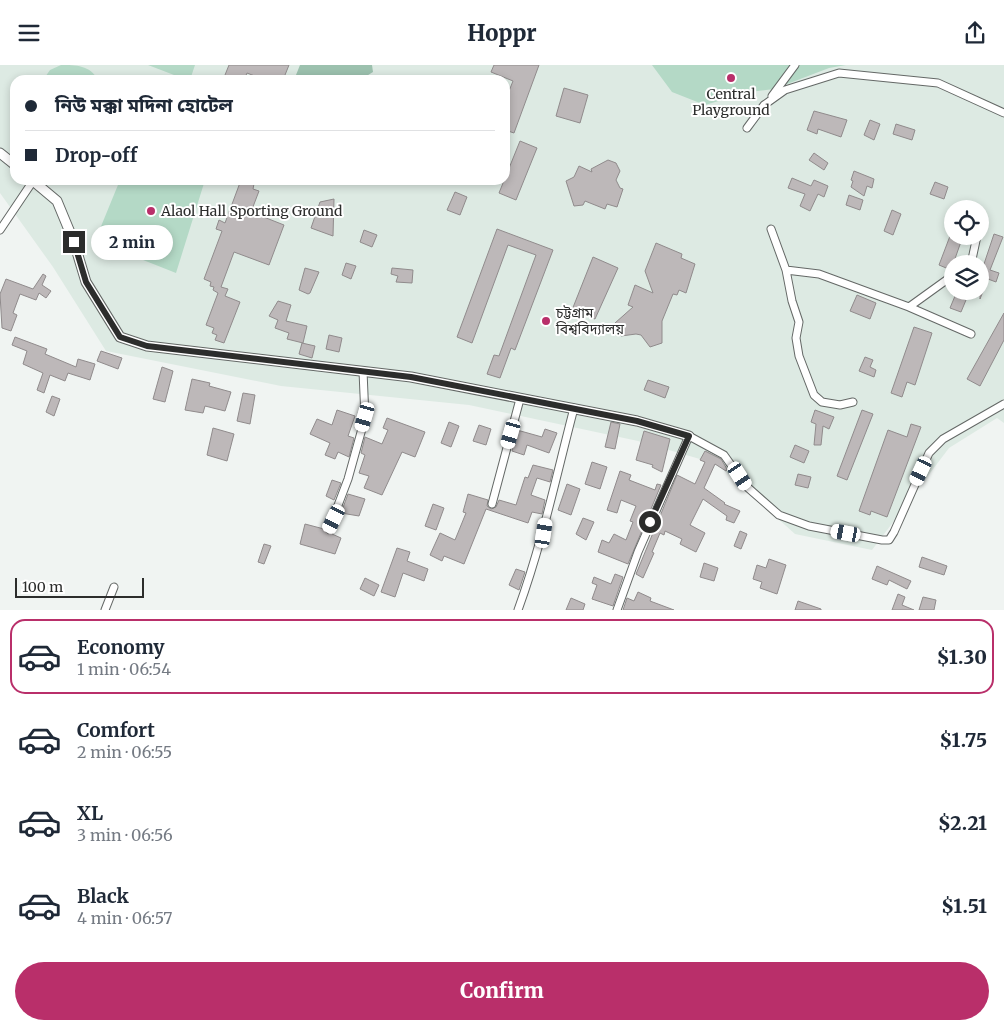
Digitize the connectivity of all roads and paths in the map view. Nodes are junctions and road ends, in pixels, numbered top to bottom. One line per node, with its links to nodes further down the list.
1 (795, 65): 2 (street)
2 (1004, 113)
3 (0, 153): 4 (street)
4 (10, 161)
5 (30, 185): 8 (street)
6 (38, 185): 13 (street)
7 (771, 229): 9 (street)
8 (0, 230)
9 (786, 270): 11 (street); 15 (street)
10 (944, 282): 11 (street)
11 (909, 307): 12 (street)
12 (971, 333)
13 (363, 371): 14 (street); 20 (street)
14 (520, 399): 17 (street); 19 (street)
15 (854, 401)
16 (1004, 404): 18 (street)
17 (574, 409): 18 (street); 23 (street)
18 (689, 436): 24 (street)
19 (492, 504)
20 (329, 529)
21 (114, 587): 22 (street)
22 (105, 610)
23 (518, 610)
24 (618, 610)

